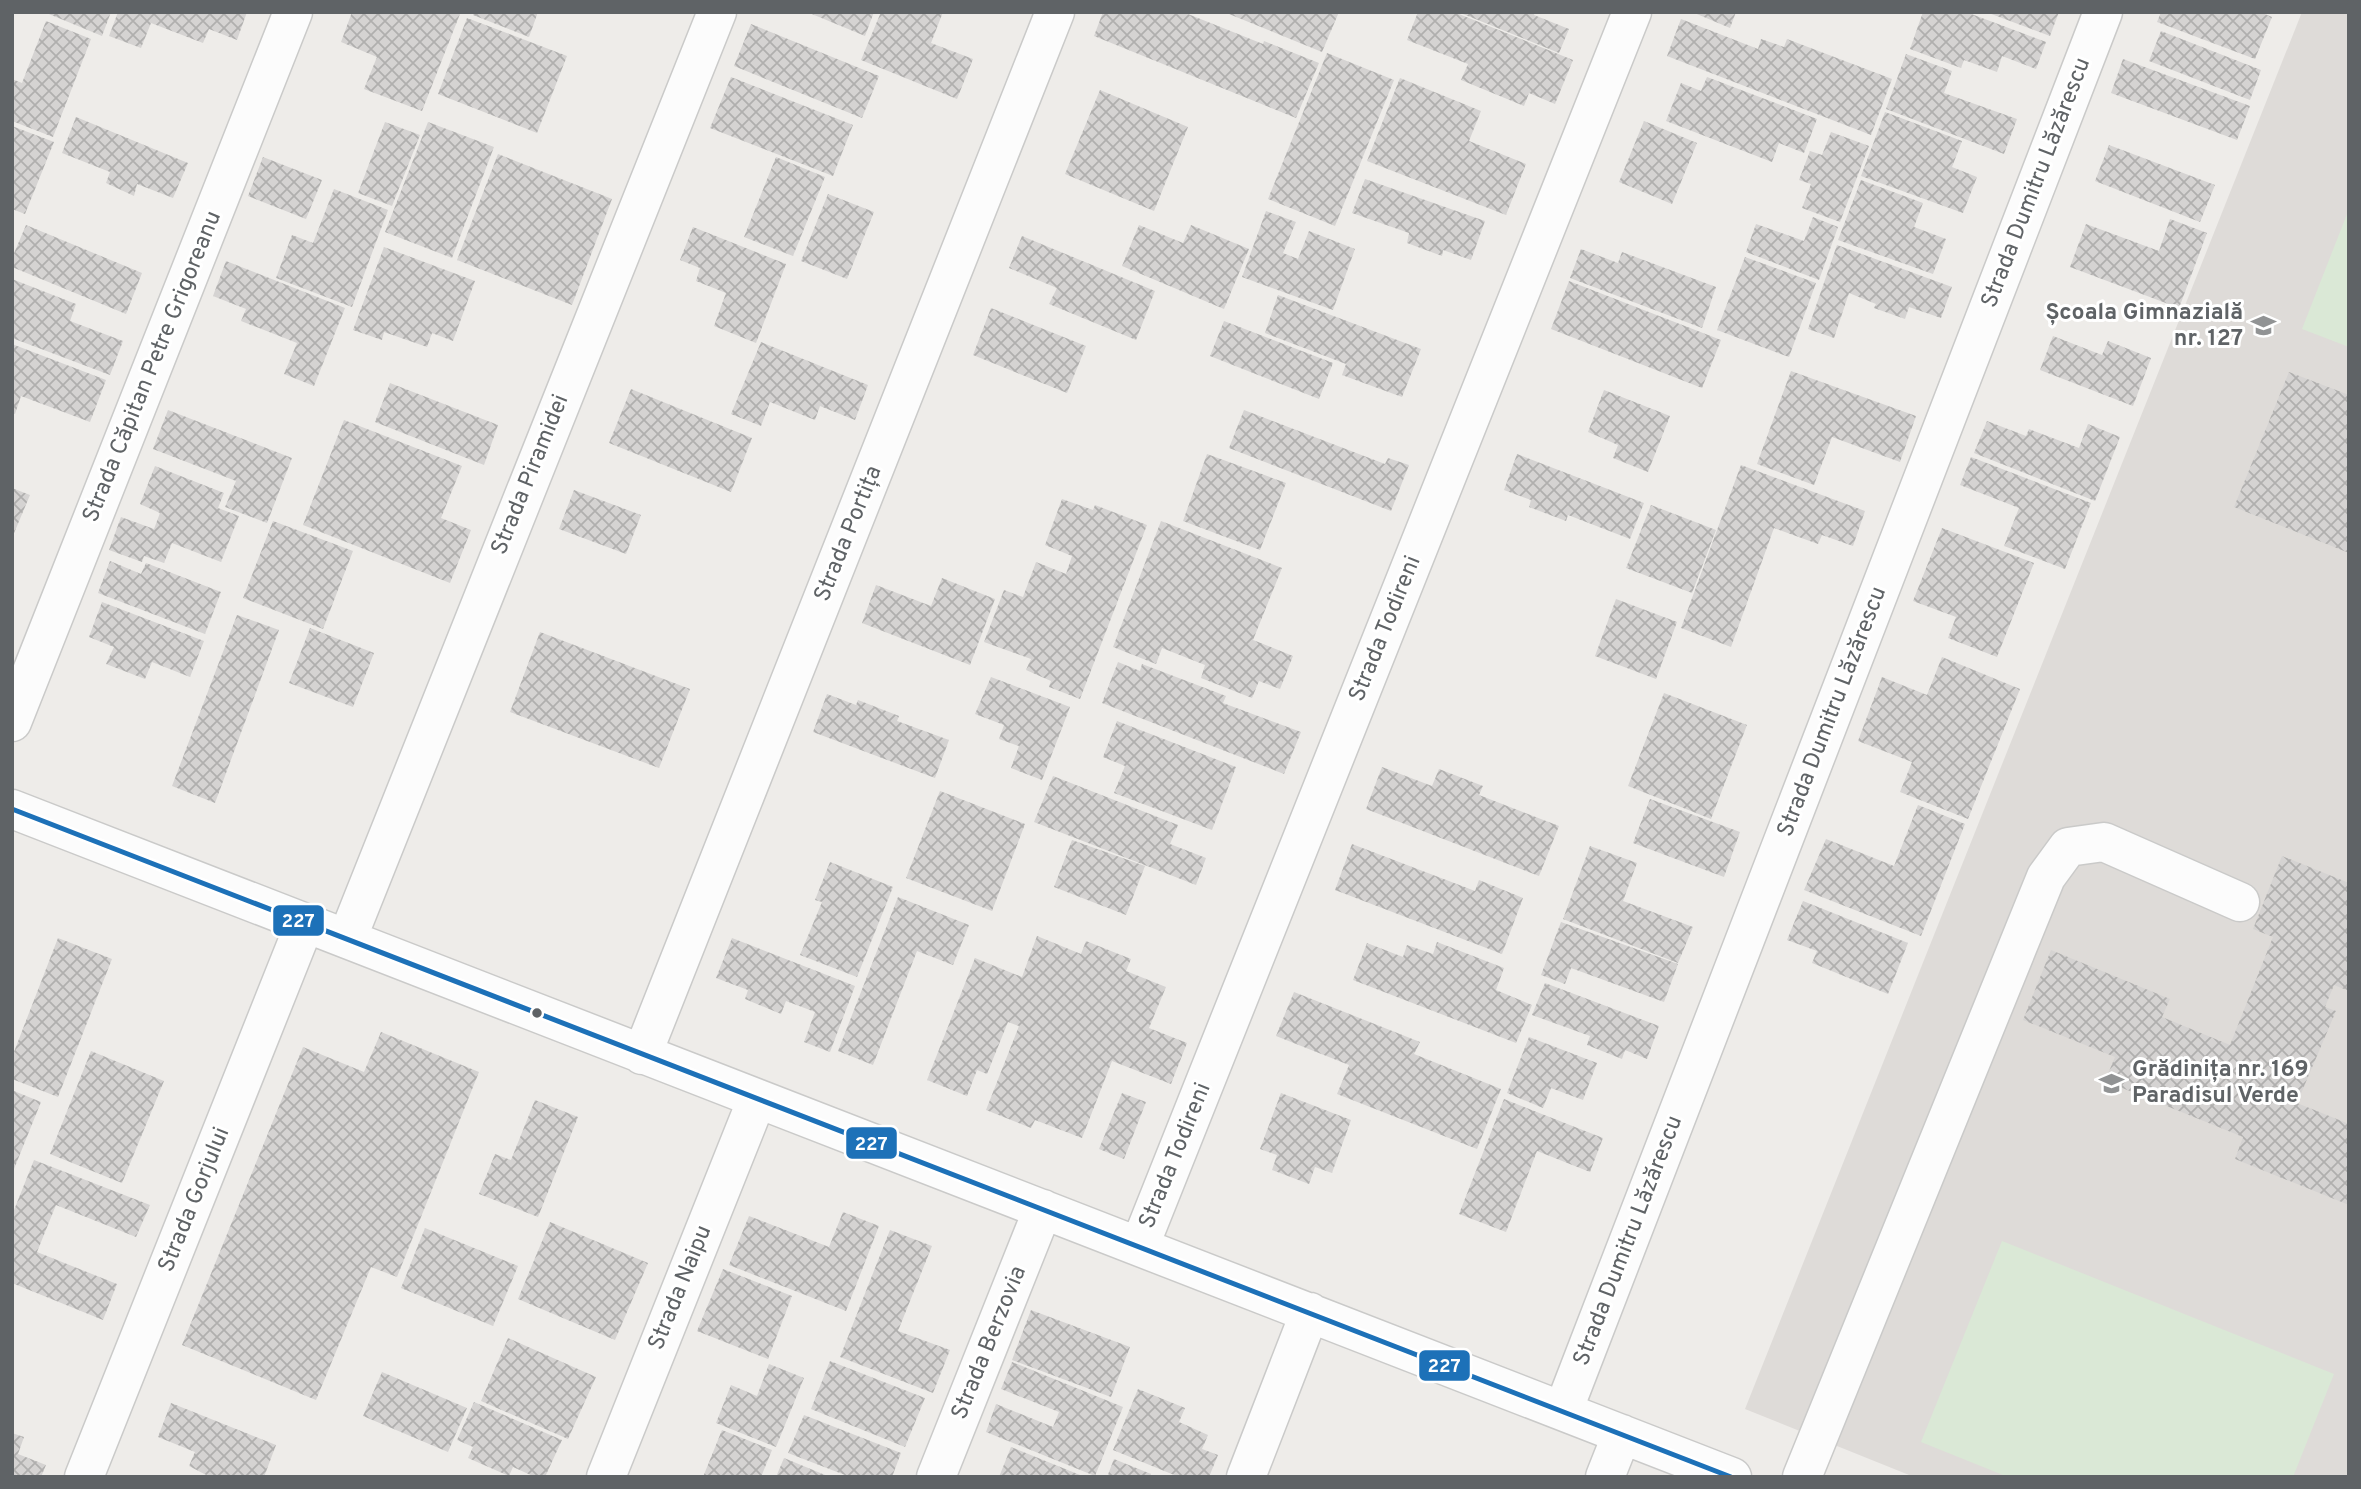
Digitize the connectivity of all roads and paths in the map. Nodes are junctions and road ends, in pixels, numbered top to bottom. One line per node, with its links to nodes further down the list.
1 (293, 12): 6 (street, Strada Căpitan Petre Grigoreanu)
2 (717, 12): 10 (street, Strada Piramidei)
3 (1055, 12): 11 (street, Strada Portița)
4 (1632, 12): 14 (street, Strada Todireni)
5 (2103, 12): 16 (street, Strada Dumitru Lăzărescu)
6 (12, 722)
7 (12, 809): 9 (street)
8 (2240, 902): 24 (street)
9 (305, 923): 10 (street); 18 (street, Strada Gorjului)
10 (346, 939): 11 (street)
11 (642, 1055): 12 (street)
12 (757, 1099): 13 (street); 19 (street, Strada Naipu)
13 (1043, 1209): 14 (street); 20 (street, Strada Berzovia)
14 (1140, 1245): 15 (street)
15 (1310, 1312): 16 (street); 21 (street)
16 (1563, 1411): 17 (street)
17 (1622, 1434): 22 (street); 23 (street)
18 (84, 1477)
19 (606, 1477)
20 (936, 1477)
21 (1246, 1477)
22 (1605, 1477)
23 (1732, 1477)
24 (1802, 1477)

